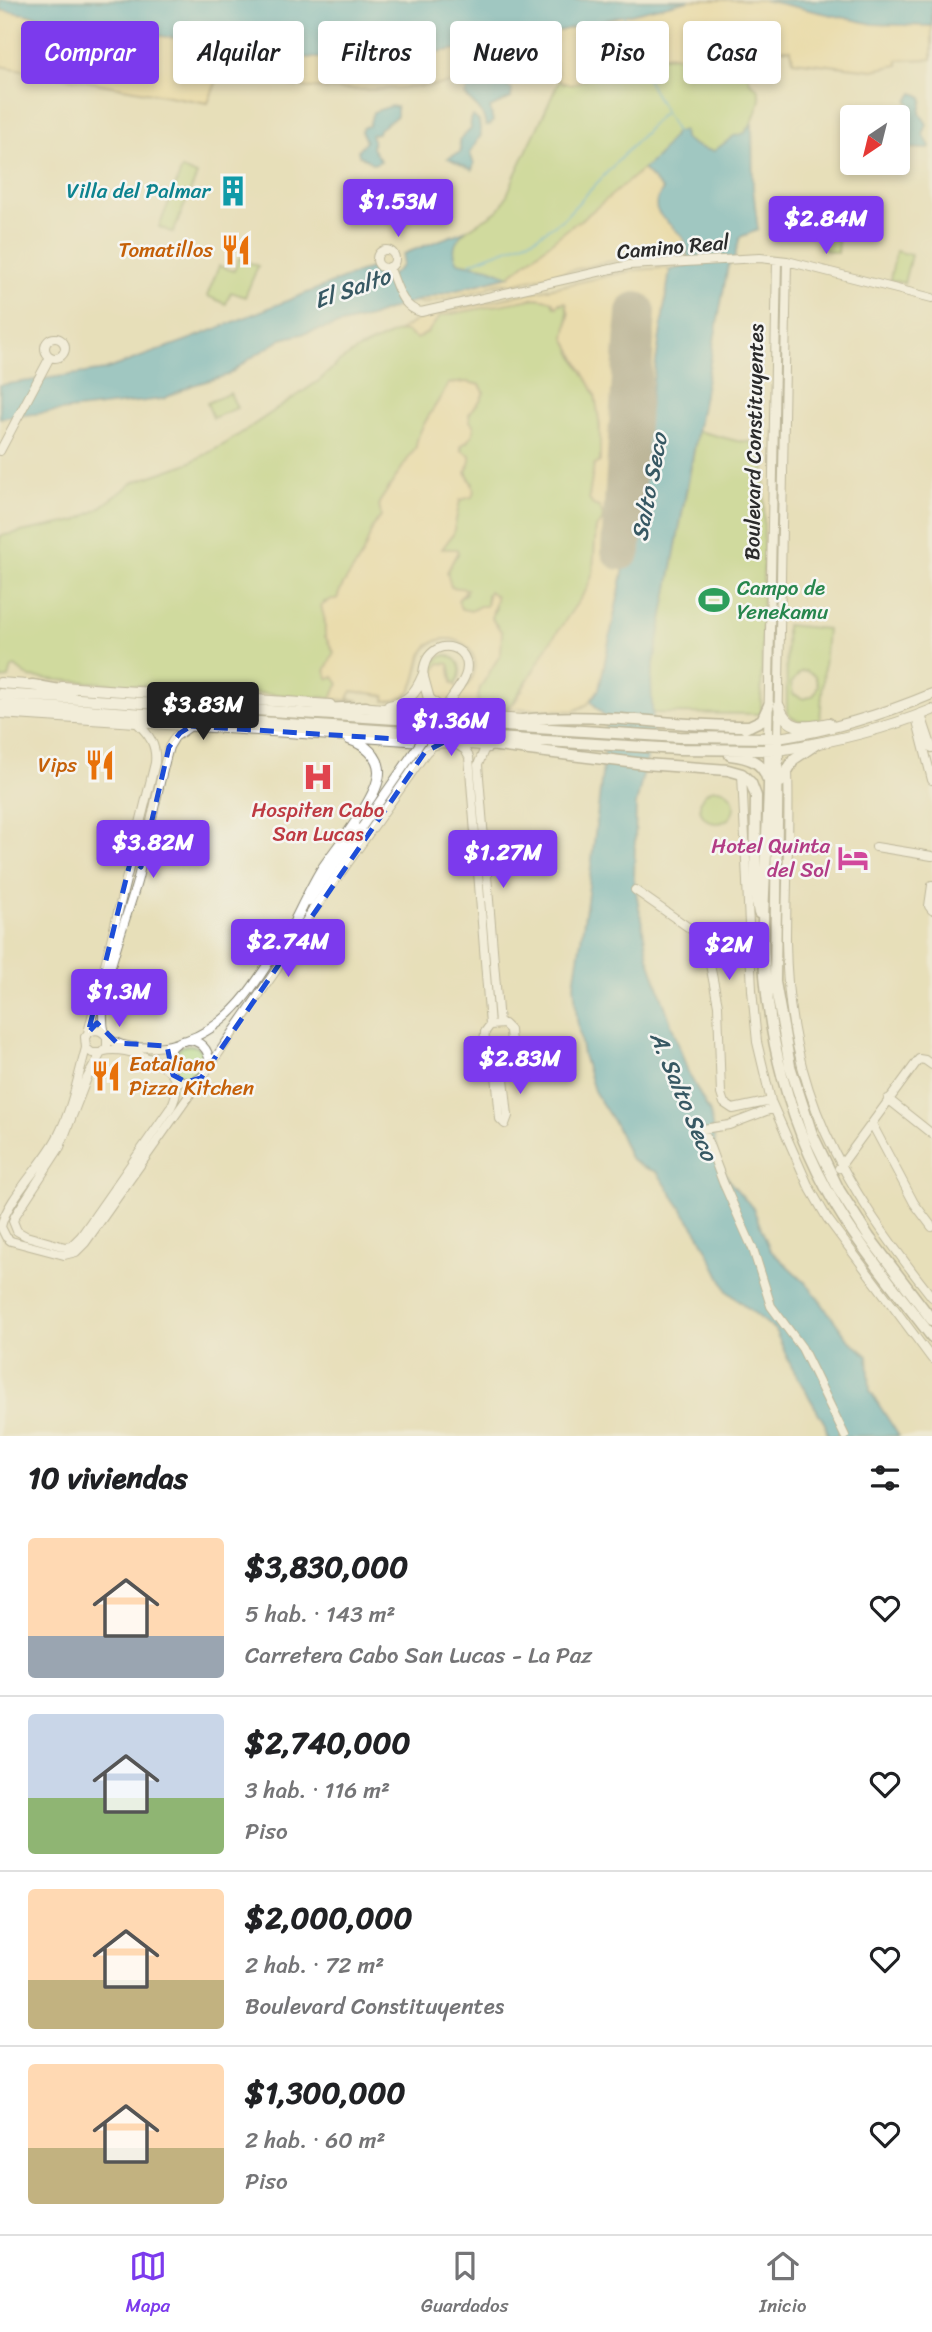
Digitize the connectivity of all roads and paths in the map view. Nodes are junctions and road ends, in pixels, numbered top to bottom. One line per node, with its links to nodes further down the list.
1 (777, 260): 2 (street, Camino Real); 3 (street, Camino Real); 15 (street, Boulevard Constituyentes)
2 (787, 261): 4 (street, Camino Real); 15 (street, Boulevard Constituyentes)
3 (389, 267)
4 (932, 298)
5 (50, 357): 6 (street)
6 (2, 448)
7 (423, 676): 17 (main road); 21 (main road); 47 (street, bridge)
8 (0, 683): 9 (main road)
9 (32, 685): 13 (highway); 16 (main road)
10 (0, 694): 13 (highway)
11 (932, 694): 12 (main road)
12 (914, 701): 15 (main road); 30 (main road)
13 (125, 702): 18 (highway)
14 (0, 704): 27 (highway)
15 (774, 706): 26 (highway); 30 (street, Boulevard Constituyentes)
16 (366, 707): 17 (main road); 18 (highway)
17 (380, 708): 21 (main road)
18 (259, 710): 28 (highway)
19 (932, 710): 22 (main road)
20 (0, 713): 24 (main road)
21 (449, 713): 23 (main road)
22 (918, 716): 35 (main road); 37 (street); 42 (street)
23 (522, 720): 26 (highway); 28 (highway)
24 (136, 722): 25 (main road); 46 (street)
25 (191, 726): 29 (main road); 51 (street)
26 (750, 726): 32 (highway)
27 (390, 730): 29 (highway); 31 (highway)
28 (559, 733): 31 (highway); 34 (highway)
29 (338, 735): 33 (main road); 54 (main road)
30 (773, 737): 32 (highway); 39 (highway, Boulevard Constituyentes)
31 (523, 738): 36 (highway)
32 (696, 738): 34 (highway)
33 (449, 743): 36 (main road); 48 (street); 52 (main road)
34 (678, 743): 38 (highway)
35 (816, 744): 39 (main road); 40 (highway)
36 (495, 746): 41 (highway); 48 (street)
37 (932, 748)
38 (690, 749): 39 (highway); 43 (highway)
39 (774, 750): 43 (highway, Boulevard Constituyentes)
40 (788, 767): 43 (highway); 71 (street)
41 (742, 774): 55 (highway); 68 (street)
42 (932, 780)
43 (773, 785): 55 (highway, Boulevard Constituyentes); 72 (highway, Boulevard Constituyentes)
44 (876, 847): 45 (street)
45 (932, 856)
46 (131, 859): 51 (street); 57 (street)
47 (332, 870): 52 (street); 54 (street)
48 (484, 878): 56 (street)
49 (932, 885): 53 (street)
50 (635, 890): 68 (street)
51 (134, 894): 58 (street)
52 (314, 909): 66 (street)
53 (932, 910)
54 (296, 919): 59 (street)
55 (763, 925): 72 (highway, Boulevard Constituyentes)
56 (495, 1024): 61 (street); 61 (street)
57 (88, 1033): 58 (street); 60 (street)
58 (106, 1035): 59 (street); 62 (street)
59 (182, 1042): 65 (street); 66 (street)
60 (86, 1048): 62 (street); 66 (street)
61 (493, 1049): 61 (street); 64 (street)
62 (102, 1052): 65 (street); 65 (street)
63 (932, 1065): 67 (street)
64 (476, 1066)
65 (171, 1073): 66 (street)
66 (205, 1073)
67 (888, 1099): 69 (street); 70 (street)
68 (772, 1104): 77 (street); 78 (street)
69 (872, 1124): 71 (street); 73 (street)
70 (932, 1134)
71 (840, 1166): 72 (street); 74 (street)
72 (828, 1182): 75 (highway, Boulevard Constituyentes); 76 (highway, Boulevard Constituyentes)
73 (932, 1227)
74 (932, 1297)
75 (932, 1320)
76 (932, 1337)
77 (932, 1359)
78 (845, 1436)

